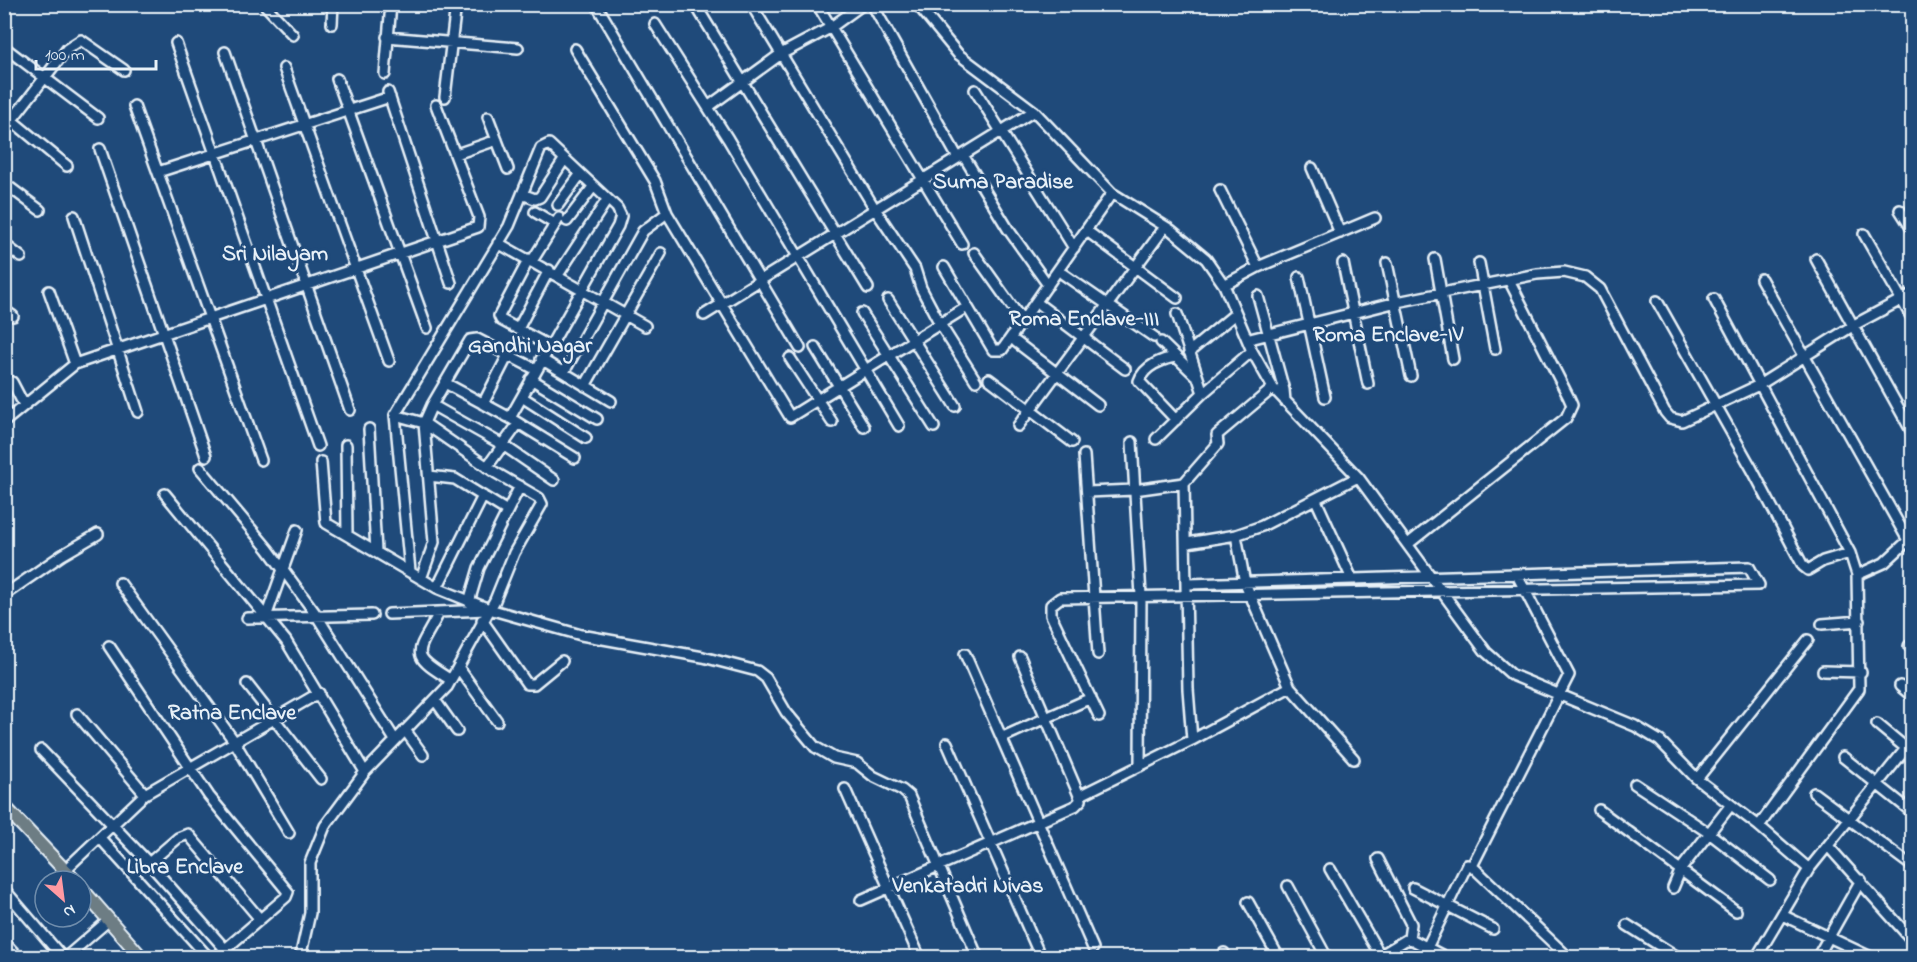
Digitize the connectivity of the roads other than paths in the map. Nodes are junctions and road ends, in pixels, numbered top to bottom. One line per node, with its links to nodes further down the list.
1 (264, 4): 15 (street)
2 (333, 4): 12 (street)
3 (391, 4): 16 (street)
4 (456, 4): 17 (street)
5 (596, 4): 101 (street)
6 (695, 4): 29 (street)
7 (752, 4): 23 (street)
8 (817, 4): 14 (street)
9 (863, 4): 14 (street)
10 (872, 4): 48 (street)
11 (917, 4): 36 (street)
12 (332, 24)
13 (655, 24): 34 (street)
14 (830, 28): 23 (street); 55 (street)
15 (293, 35)
16 (387, 37): 17 (street); 26 (street)
17 (452, 42): 20 (street); 31 (street)
18 (176, 43): 46 (street)
19 (5, 48): 27 (street)
20 (518, 48)
21 (575, 49): 67 (street)
22 (225, 52): 43 (street)
23 (781, 54): 29 (street); 63 (street)
24 (284, 68): 40 (street)
25 (124, 70): 27 (street)
26 (385, 74)
27 (44, 78): 37 (street); 39 (street)
28 (337, 79): 35 (street)
29 (742, 81): 34 (street); 76 (street)
30 (975, 90): 42 (street)
31 (445, 97)
32 (436, 105): 47 (street)
33 (134, 106): 53 (street)
34 (708, 107): 86 (street)
35 (348, 111): 40 (street); 77 (street); 84 (street)
36 (1034, 111): 42 (street); 59 (street)
37 (8, 117): 41 (street); 50 (street)
38 (488, 117): 44 (street)
39 (98, 118)
40 (304, 124): 43 (street); 96 (street)
41 (4, 130)
42 (1001, 132): 48 (street); 81 (street)
43 (256, 140): 46 (street); 107 (street)
44 (497, 140): 47 (street); 52 (street)
45 (100, 149): 141 (street)
46 (214, 154): 53 (street); 119 (street)
47 (456, 154): 77 (street)
48 (960, 157): 55 (street); 104 (street)
49 (564, 160): 54 (street); 60 (street); 60 (street)
50 (67, 166)
51 (1312, 168): 73 (street)
52 (508, 169)
53 (158, 172): 132 (street)
54 (580, 175): 57 (street); 62 (street)
55 (923, 179): 63 (street); 80 (street)
56 (4, 183): 64 (street)
57 (593, 187): 61 (street); 70 (street)
58 (1220, 189): 95 (street)
59 (1112, 193): 71 (street); 81 (street)
60 (522, 194): 78 (street)
61 (607, 200): 97 (street); 109 (street)
62 (558, 205)
63 (875, 209): 76 (street); 135 (street)
64 (40, 210)
65 (1900, 210): 72 (street)
66 (535, 212): 70 (street)
67 (667, 213): 120 (street); 122 (street)
68 (74, 216): 149 (street)
69 (1375, 218): 73 (street)
70 (560, 221): 89 (street)
71 (1165, 226): 93 (street); 105 (street)
72 (1912, 229)
73 (1340, 233): 95 (street)
74 (1091, 234): 93 (street)
75 (1864, 234): 116 (street)
76 (837, 235): 86 (street); 108 (street)
77 (438, 243): 84 (street); 103 (street)
78 (498, 243): 89 (street); 195 (street)
79 (4, 244): 85 (street)
80 (962, 244)
81 (1074, 248): 104 (street)
82 (661, 253): 131 (street)
83 (974, 253): 134 (street)
84 (402, 255): 96 (street); 139 (street)
85 (21, 257)
86 (797, 259): 101 (street); 165 (street)
87 (1435, 259): 111 (street)
88 (1816, 259): 137 (street)
89 (531, 260): 97 (street); 140 (street)
90 (1387, 262): 121 (street)
91 (1343, 263): 129 (street)
92 (1479, 263): 106 (street)
93 (1137, 266): 114 (street); 123 (street)
94 (944, 267): 125 (street)
95 (1258, 267): 105 (street)
96 (356, 269): 107 (street); 161 (street)
97 (554, 273): 109 (street); 140 (street)
98 (1063, 274): 123 (street)
99 (1299, 277): 136 (street)
100 (1761, 279): 155 (street)
101 (761, 280): 122 (street); 150 (street)
102 (1509, 280): 106 (street); 191 (street); 239 (street)
103 (452, 283)
104 (1048, 285): 134 (street)
105 (1224, 285): 128 (street)
106 (1482, 285): 111 (street); 151 (street)
107 (307, 286): 119 (street); 193 (street)
108 (868, 288)
109 (583, 289): 120 (street); 147 (street)
110 (49, 291): 162 (street)
111 (1441, 293): 121 (street); 160 (street)
112 (1912, 294): 116 (street)
113 (1258, 296): 142 (street)
114 (1177, 298)
115 (1714, 299): 176 (street)
116 (1903, 299): 133 (street); 137 (street)
117 (888, 300): 145 (street)
118 (1657, 300): 191 (street)
119 (265, 301): 132 (street); 214 (street)
120 (604, 302): 131 (street); 166 (street)
121 (1397, 302): 129 (street); 168 (street)
122 (723, 303): 130 (street); 183 (street)
123 (1109, 304): 143 (street); 157 (street)
124 (1040, 305): 143 (street)
125 (967, 307): 134 (street); 135 (street)
126 (862, 313): 156 (street)
127 (1177, 314): 153 (street)
128 (1235, 314): 144 (street); 153 (street)
129 (1353, 314): 136 (street); 175 (street)
130 (704, 315)
131 (625, 316): 138 (street); 177 (street)
132 (210, 318): 141 (street); 218 (street)
133 (1912, 318)
134 (1023, 322)
135 (940, 324): 145 (street); 173 (street)
136 (1311, 324): 142 (street); 182 (street)
137 (1854, 325): 155 (street); 207 (street)
138 (645, 326)
139 (426, 328)
140 (518, 329): 147 (street)
141 (163, 332): 149 (street); 216 (street)
142 (1269, 334): 144 (street); 185 (street)
143 (1082, 337): 164 (street); 167 (street)
144 (1250, 339): 152 (street)
145 (914, 341): 156 (street); 190 (street)
146 (1016, 342): 167 (street)
147 (549, 346): 159 (street)
148 (815, 347): 178 (street)
149 (117, 348): 162 (street); 194 (street)
150 (800, 348)
151 (1495, 349)
152 (1252, 351): 179 (street); 180 (street)
153 (1189, 352): 169 (street)
154 (508, 355): 163 (street); 174 (street); 186 (street)
155 (1804, 355): 176 (street); 237 (street)
156 (889, 356): 165 (street); 205 (street)
157 (1176, 357): 169 (street); 197 (street)
158 (790, 358): 183 (street)
159 (541, 359): 163 (street); 166 (street)
160 (1453, 359)
161 (389, 361)
162 (75, 364): 187 (street)
163 (535, 369): 170 (street)
164 (1125, 369)
165 (865, 371): 178 (street); 202 (street)
166 (564, 372): 177 (street)
167 (1056, 374): 189 (street); 192 (street)
168 (1411, 376)
169 (1197, 377): 180 (street)
170 (531, 379): 181 (street); 196 (street)
171 (989, 379): 192 (street)
172 (4, 380): 187 (street)
173 (976, 381)
174 (445, 383): 186 (street); 188 (street)
175 (1368, 384)
176 (1759, 385): 191 (street); 241 (street)
177 (585, 386): 184 (street)
178 (840, 387): 183 (street); 204 (street)
179 (1273, 388): 185 (street); 225 (street)
180 (1203, 393): 197 (street)
181 (522, 397): 198 (street); 208 (street)
182 (1325, 397)
183 (817, 400): 200 (street)
184 (611, 401)
185 (1285, 401): 223 (street)
186 (483, 404): 198 (street)
187 (24, 405): 199 (street)
188 (432, 405): 201 (street); 213 (street)
189 (1098, 405)
190 (956, 406)
191 (1715, 406): 241 (street)
192 (1031, 409): 203 (street); 210 (street)
193 (350, 410)
194 (138, 412)
195 (395, 415): 201 (street); 243 (street)
196 (597, 419)
197 (1176, 420): 209 (street)
198 (514, 421): 213 (street); 217 (street)
199 (4, 422)
200 (832, 422)
201 (424, 423): 221 (street); 222 (street)
202 (899, 426)
203 (1018, 426)
204 (864, 427)
205 (934, 427)
206 (369, 429): 240 (street)
207 (1912, 432)
208 (586, 438)
209 (1156, 439)
210 (1072, 442)
211 (1132, 442): 227 (street)
212 (346, 445): 235 (street)
213 (503, 445): 221 (street); 224 (street)
214 (318, 446)
215 (1084, 455): 228 (street)
216 (206, 456)
217 (575, 458)
218 (261, 460)
219 (321, 462): 235 (street)
220 (200, 468): 242 (street)
221 (487, 468): 226 (street)
222 (429, 476): 230 (street); 247 (street)
223 (1358, 477): 231 (street); 239 (street)
224 (554, 480)
225 (1185, 483): 227 (street); 238 (street)
226 (520, 486): 232 (street); 261 (street)
227 (1134, 490): 228 (street); 257 (street)
228 (1087, 492): 256 (street)
229 (165, 494): 266 (street)
230 (483, 496): 232 (street); 252 (street)
231 (1317, 500): 236 (street); 248 (street)
232 (507, 511): 260 (street)
233 (297, 530): 242 (street)
234 (98, 534): 255 (street)
235 (347, 534): 240 (street)
236 (1236, 535): 238 (street); 249 (street)
237 (1911, 539): 245 (street)
238 (1187, 543): 251 (street)
239 (1408, 544): 246 (street)
240 (376, 551): 243 (street)
241 (1850, 553): 245 (street)
242 (284, 571): 264 (street); 266 (street)
243 (410, 571): 247 (street)
244 (1517, 575): 246 (street); 253 (street); 253 (street)
245 (1857, 575): 269 (street)
246 (1431, 577): 248 (street); 254 (street)
247 (421, 579): 252 (street)
248 (1352, 579): 249 (street)
249 (1245, 583): 251 (street); 258 (street)
250 (120, 584): 300 (street)
251 (1188, 584): 259 (street)
252 (437, 588): 260 (street)
253 (1526, 591): 254 (street); 285 (street)
254 (1442, 592): 258 (street); 285 (street)
255 (4, 595)
256 (1094, 596): 257 (street); 274 (street); 287 (street)
257 (1141, 596): 259 (street); 308 (street)
258 (1251, 596): 259 (street); 283 (street)
259 (1188, 597): 299 (street)
260 (469, 602): 261 (street)
261 (489, 609): 262 (street); 268 (street); 335 (street)
262 (439, 613): 263 (street); 280 (street)
263 (389, 614)
264 (317, 615): 265 (street); 266 (street); 298 (street)
265 (372, 615)
266 (266, 616): 267 (street); 284 (street)
267 (247, 618)
268 (482, 620): 276 (street); 277 (street)
269 (1858, 621): 270 (street); 279 (street)
270 (1822, 624)
271 (1808, 640): 311 (street)
272 (109, 646): 307 (street)
273 (965, 654): 297 (street)
274 (1098, 654)
275 (1020, 657): 291 (street)
276 (562, 662)
277 (458, 667): 280 (street); 293 (street)
278 (1823, 671): 279 (street)
279 (1861, 672): 325 (street)
280 (451, 680): 288 (street)
281 (248, 684): 292 (street)
282 (1900, 686): 286 (street)
283 (1290, 687): 299 (street); 306 (street)
284 (319, 693): 292 (street); 309 (street)
285 (1560, 694): 311 (street); 333 (street)
286 (1912, 696)
287 (1091, 698): 290 (street); 291 (street)
288 (435, 700): 295 (street); 296 (street)
289 (77, 714): 316 (street)
290 (1099, 716)
291 (1048, 717): 297 (street); 317 (street)
292 (275, 719): 300 (street); 310 (street)
293 (497, 721)
294 (1877, 724): 302 (street)
295 (405, 730): 298 (street); 304 (street)
296 (457, 731)
297 (1003, 737): 323 (street)
298 (395, 740): 309 (street)
299 (1192, 740): 308 (street)
300 (234, 741): 307 (street); 326 (street)
301 (947, 743): 329 (street)
302 (1910, 748): 313 (street)
303 (42, 750): 324 (street)
304 (423, 755)
305 (1842, 757): 313 (street)
306 (1354, 759)
307 (190, 766): 316 (street); 354 (street)
308 (1140, 766): 317 (street)
309 (365, 772): 372 (street)
310 (321, 779)
311 (1697, 779): 319 (street)
312 (1635, 784): 327 (street)
313 (1877, 785): 321 (street); 322 (street)
314 (846, 789): 346 (street)
315 (1814, 793): 322 (street)
316 (146, 794): 324 (street)
317 (1081, 795): 323 (street)
318 (4, 806): 336 (main road)
319 (1730, 806): 325 (street); 327 (street)
320 (1599, 810): 339 (street)
321 (1912, 812)
322 (1850, 818): 330 (street); 334 (street)
323 (1039, 820): 329 (street); 363 (street)
324 (112, 826): 328 (street); 332 (street)
325 (1759, 826): 340 (street)
326 (289, 833)
327 (1709, 833): 339 (street); 341 (street)
328 (100, 838): 337 (street); 369 (street)
329 (992, 843): 335 (street); 375 (street)
330 (1828, 846): 340 (street); 342 (street)
331 (1378, 859): 358 (street)
332 (150, 863): 354 (street); 362 (street)
333 (1472, 866): 351 (street); 380 (street)
334 (1912, 866)
335 (939, 867): 346 (street); 374 (street)
336 (64, 869)
337 (66, 869)
338 (1330, 869): 365 (street)
339 (1681, 869): 345 (street); 352 (street)
340 (1809, 869): 353 (street)
341 (1770, 880)
342 (1861, 880): 359 (street); 360 (street)
343 (1288, 886): 377 (street)
344 (1413, 888): 351 (street)
345 (1673, 888)
346 (888, 889): 348 (street); 373 (street)
347 (4, 890): 367 (street)
348 (861, 900)
349 (93, 902): 355 (main road)
350 (1248, 902): 376 (street)
351 (1447, 907): 357 (street); 364 (street)
352 (1736, 911)
353 (1782, 915): 359 (street); 382 (street)
354 (260, 918): 362 (street)
355 (109, 920): 367 (street); 368 (main road)
356 (1627, 925): 381 (street)
357 (1493, 929)
358 (1409, 938): 364 (street); 365 (street)
359 (1831, 938): 383 (street); 384 (street)
360 (1912, 940)
361 (4, 942): 366 (street)
362 (224, 948): 370 (street); 371 (street)
363 (1093, 948)
364 (1428, 948): 378 (street); 379 (street)
365 (1378, 956)
366 (19, 957)
367 (64, 957)
368 (142, 957)
369 (210, 957)
370 (215, 957)
371 (233, 957)
372 (300, 957)
373 (920, 957)
374 (978, 957)
375 (1041, 957)
376 (1279, 957)
377 (1327, 957)
378 (1422, 957)
379 (1447, 957)
380 (1569, 957)
381 (1679, 957)
382 (1756, 957)
383 (1817, 957)
384 (1873, 957)

